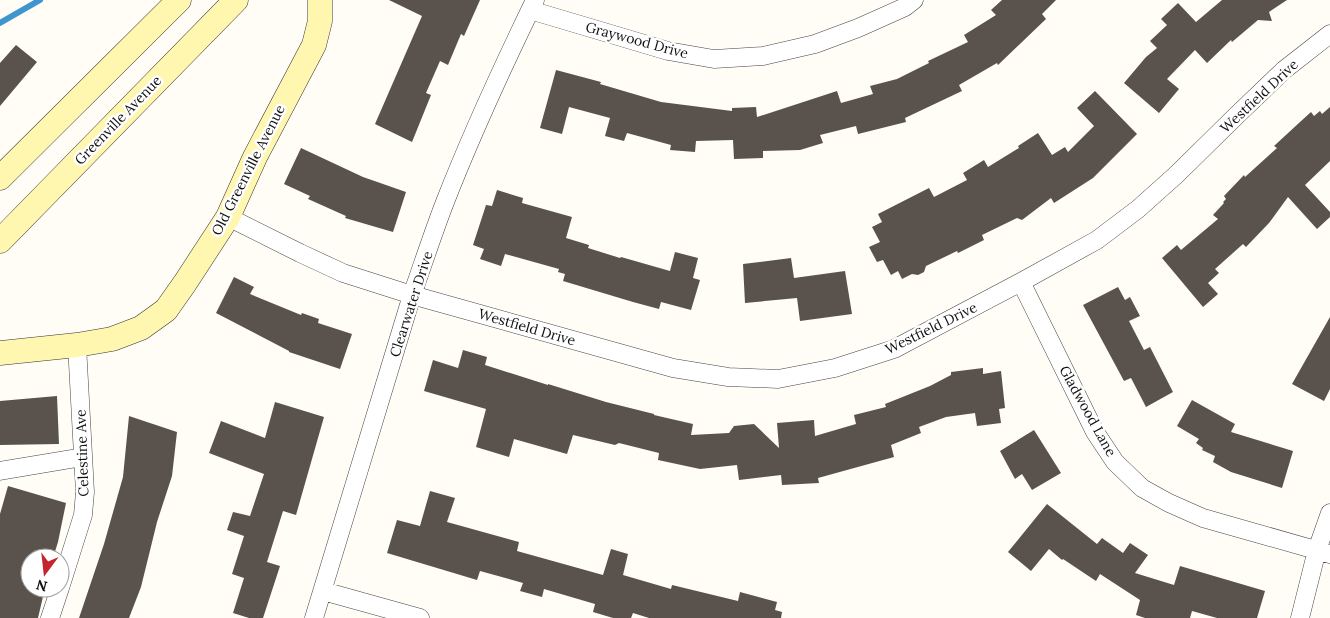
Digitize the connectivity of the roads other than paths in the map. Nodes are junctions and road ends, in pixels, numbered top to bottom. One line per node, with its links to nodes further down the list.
1 (179, 0): 7 (main road)
2 (236, 0): 9 (main road, Greenville Avenue)
3 (320, 0): 8 (main road, Old Greenville Avenue)
4 (914, 0): 5 (street, Graywood Drive)
5 (533, 5): 11 (street, Clearwater Drive)
6 (1330, 34): 10 (street, Westfield Drive)
7 (0, 178)
8 (228, 217): 11 (street, Westfield Drive); 12 (main road, Old Greenville Avenue)
9 (0, 241)
10 (1021, 282): 11 (street, Westfield Drive); 17 (street, Gladwood Lane)
11 (412, 295): 19 (street, Clearwater Drive)
12 (78, 345): 13 (main road, Old Greenville Avenue); 14 (street, Celestine Ave)
13 (0, 353)
14 (83, 457): 15 (street); 18 (street, Celestine Ave)
15 (0, 471)
16 (1330, 513): 17 (street)
17 (1324, 552): 24 (street)
18 (70, 556)
19 (323, 591): 22 (street, Clearwater Drive); 23 (street)
20 (57, 598): 21 (street, Celestine Ave)
21 (50, 618)
22 (314, 618)
23 (420, 618)
24 (1300, 618)

